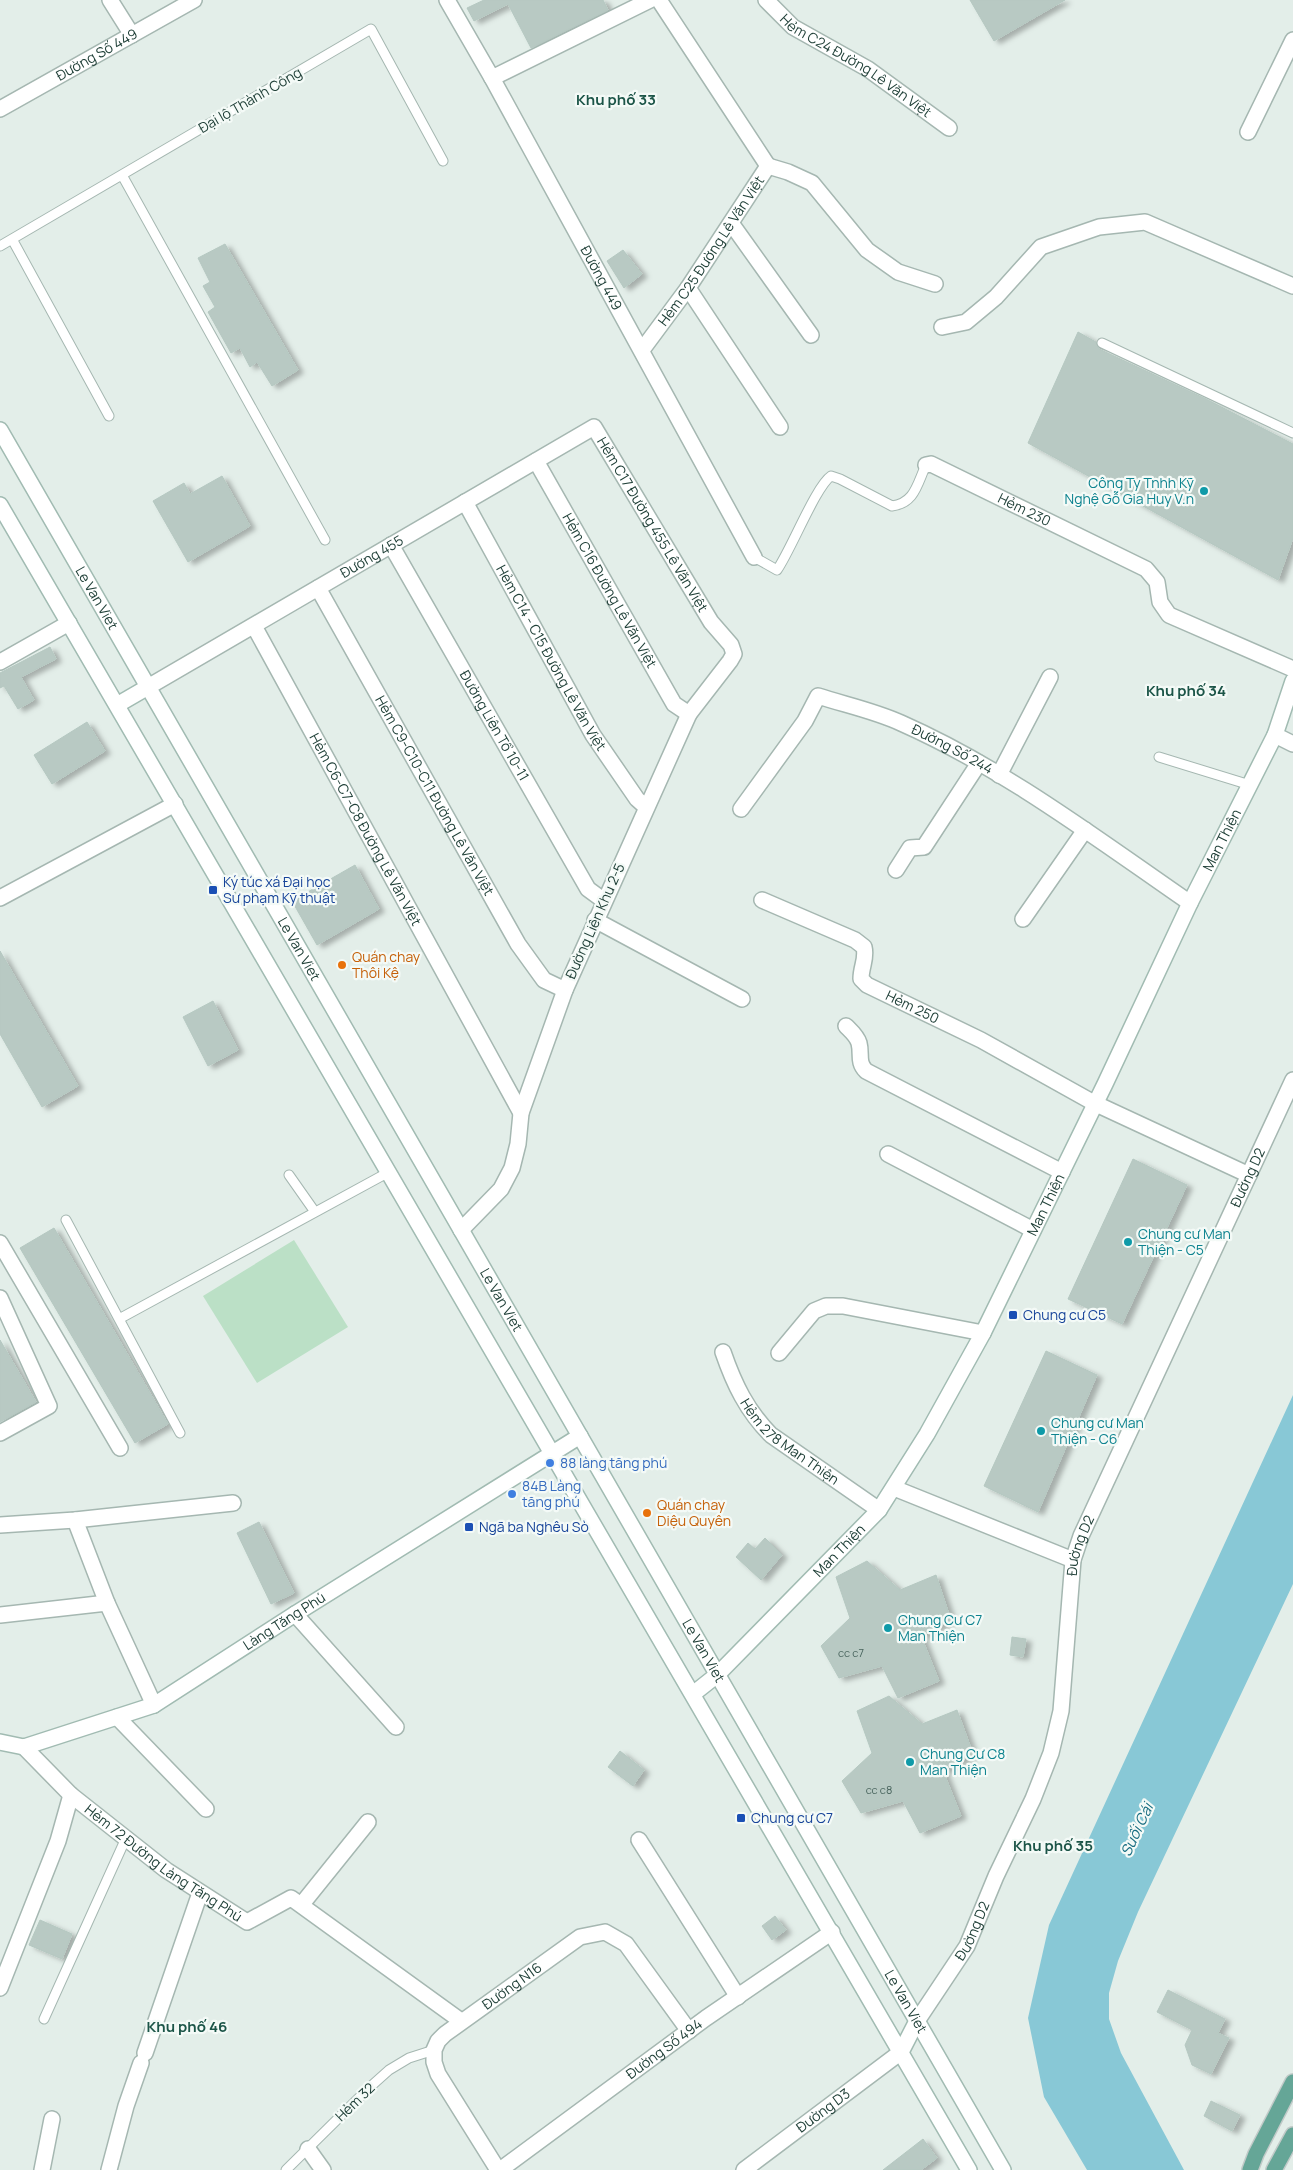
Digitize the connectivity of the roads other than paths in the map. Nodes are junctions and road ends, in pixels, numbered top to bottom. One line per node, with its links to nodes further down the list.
1 (110, 0): 7 (street)
2 (194, 0): 7 (street, Đường Số 449)
3 (447, 0): 9 (street, Đường 449)
4 (650, 0): 9 (street)
5 (659, 0): 14 (street, Hẻm C25 Đường Lê Văn Việt)
6 (766, 0): 11 (street, Hẻm C24 Đường Lê Văn Việt)
7 (132, 35): 10 (street, Đường Số 449)
8 (1293, 40): 12 (street)
9 (492, 78): 25 (street, Đường 449)
10 (0, 109)
11 (949, 128)
12 (1248, 132)
13 (443, 161): 15 (lane, Đại lộ Thành Công)
14 (768, 166): 16 (street, Hẻm C25 Đường Lê Văn Việt); 19 (street)
15 (122, 175): 17 (lane, Đại lộ Thành Công); 35 (lane)
16 (731, 223): 21 (street, Hẻm C25 Đường Lê Văn Việt); 23 (street)
17 (12, 239): 18 (lane, Đại lộ Thành Công); 26 (lane)
18 (0, 246)
19 (934, 284)
20 (1293, 286): 22 (street)
21 (688, 288): 25 (street, Hẻm C25 Đường Lê Văn Việt); 28 (street)
22 (942, 327)
23 (811, 335)
24 (1102, 343): 30 (lane)
25 (642, 350): 37 (street, Đường 449)
26 (109, 416)
27 (594, 426): 31 (street, Đường 455); 39 (street, Hẻm C17 Đường 455 Lê Văn Việt)
28 (780, 427)
29 (0, 430): 46 (street, Le Van Viet)
30 (1293, 433)
31 (536, 461): 33 (street, Đường 455); 48 (street, Hẻm C16 Đường Lê Văn Việt)
32 (926, 465): 37 (lane, Hẻm 230); 43 (street, Hẻm 230)
33 (464, 502): 36 (street, Đường 455); 56 (street, Hẻm C14 - C15 Đường Lê Văn Việt)
34 (0, 505): 40 (street, Le Van Viet)
35 (325, 540)
36 (392, 545): 38 (street, Đường 455); 61 (street, Đường Liên Tổ 10-11)
37 (754, 557)
38 (318, 588): 41 (street, Đường 455); 66 (street, Hẻm C9-C10-C11 Đường Lê Văn Việt)
39 (712, 622): 48 (street, Đường Liên Khu 2-5)
40 (69, 623): 42 (street); 47 (street, Le Van Viet)
41 (254, 626): 46 (street, Đường 455); 71 (street, Hẻm C6-C7-C8 Đường Lê Văn Việt)
42 (0, 662)
43 (1293, 669)
44 (1050, 677): 53 (street)
45 (1293, 681): 49 (street, Man Thiện)
46 (148, 687): 47 (street, Đường 455); 79 (street, Le Van Viet)
47 (117, 706): 55 (street, Le Van Viet)
48 (689, 714): 56 (street, Đường Liên Khu 2-5)
49 (1275, 735): 50 (street); 54 (street, Man Thiện)
50 (1293, 744)
51 (1159, 757): 54 (lane)
52 (979, 764): 53 (street, Đường Số 244); 57 (street, Đường Số 244); 59 (street)
53 (999, 775): 58 (street, Đường Số 244)
54 (1250, 785): 63 (street, Man Thiện)
55 (175, 804): 60 (street); 73 (street, Le Van Viet)
56 (646, 807): 61 (street, Đường Liên Khu 2-5)
57 (741, 809)
58 (1085, 830): 63 (street, Đường Số 244); 64 (street)
59 (896, 870)
60 (0, 898)
61 (603, 900): 65 (street, Đường Liên Khu 2-5)
62 (762, 900): 70 (street, Hẻm 250)
63 (1190, 903): 70 (street, Man Thiện)
64 (1023, 919)
65 (595, 920): 66 (street, Đường Liên Khu 2-5); 67 (street)
66 (565, 990): 71 (street, Đường Liên Khu 2-5)
67 (742, 999)
68 (846, 1026): 74 (street)
69 (1293, 1080): 76 (street, Đường D2)
70 (1094, 1103): 74 (street, Man Thiện); 76 (street)
71 (521, 1113): 79 (street, Đường Liên Khu 2-5)
72 (888, 1154): 80 (street)
73 (389, 1172): 77 (lane); 91 (street, Le Van Viet)
74 (1062, 1172): 80 (street, Man Thiện)
75 (289, 1175): 77 (lane)
76 (1249, 1175): 97 (street, Đường D2)
77 (315, 1212): 83 (lane)
78 (66, 1220): 83 (lane)
79 (461, 1230): 89 (street, Le Van Viet)
80 (1033, 1230): 84 (street, Man Thiện)
81 (0, 1243): 90 (street)
82 (0, 1298): 87 (street)
83 (119, 1319): 88 (lane)
84 (983, 1333): 86 (street); 92 (street, Man Thiện)
85 (723, 1352): 94 (street, Hẻm 278 Man Thiện)
86 (780, 1353)
87 (0, 1433)
88 (180, 1434)
89 (580, 1436): 91 (street, Làng Tăng Phú); 101 (street, Le Van Viet)
90 (120, 1448)
91 (553, 1453): 99 (street, Làng Tăng Phú); 102 (street, Le Van Viet)
92 (894, 1488): 94 (street, Man Thiện); 97 (street)
93 (233, 1503): 95 (street)
94 (880, 1510): 101 (street, Man Thiện)
95 (75, 1520): 96 (street); 98 (street)
96 (0, 1525)
97 (1073, 1560): 120 (street, Đường D2)
98 (107, 1603): 100 (street); 103 (street)
99 (295, 1614): 103 (street, Làng Tăng Phú); 105 (street)
100 (0, 1615)
101 (717, 1674): 102 (street, Man Thiện); 120 (street, Le Van Viet)
102 (693, 1694): 115 (street, Le Van Viet)
103 (154, 1706): 104 (street, Làng Tăng Phú)
104 (117, 1717): 107 (street, Làng Tăng Phú); 109 (street)
105 (396, 1726)
106 (0, 1742): 107 (street, Làng Tăng Phú)
107 (24, 1747): 108 (street, Hẻm 72 Đường Làng Tăng Phú)
108 (70, 1794): 111 (street, Hẻm 72 Đường Làng Tăng Phú); 116 (street)
109 (206, 1809)
110 (368, 1822): 114 (street)
111 (126, 1838): 113 (street, Hẻm 72 Đường Làng Tăng Phú); 118 (lane)
112 (639, 1840): 117 (street)
113 (200, 1893): 114 (street, Hẻm 72 Đường Làng Tăng Phú); 129 (street)
114 (302, 1904): 119 (street)
115 (832, 1932): 117 (street, Đường Số 494); 123 (street, Le Van Viet)
116 (0, 1988)
117 (738, 1996): 121 (street, Đường Số 494)
118 (44, 2019)
119 (461, 2021): 121 (street, Đường N16); 122 (street, Đường N16)
120 (917, 2021): 123 (street, Đường D2); 135 (street, Le Van Viet)
121 (689, 2031): 132 (street, Đường Số 494)
122 (434, 2050): 127 (lane, Hẻm 32); 132 (street)
123 (901, 2052): 133 (street, Đường D3); 134 (street, Le Van Viet)
124 (1293, 2082): 136 (main road)
125 (52, 2119): 128 (street)
126 (1293, 2135): 137 (main road)
127 (308, 2149): 130 (lane, Hẻm 32); 131 (street)
128 (42, 2170)
129 (109, 2170)
130 (286, 2170)
131 (323, 2170)
132 (499, 2170)
133 (744, 2170)
134 (969, 2170)
135 (1003, 2170)
136 (1250, 2170)
137 (1274, 2170)

